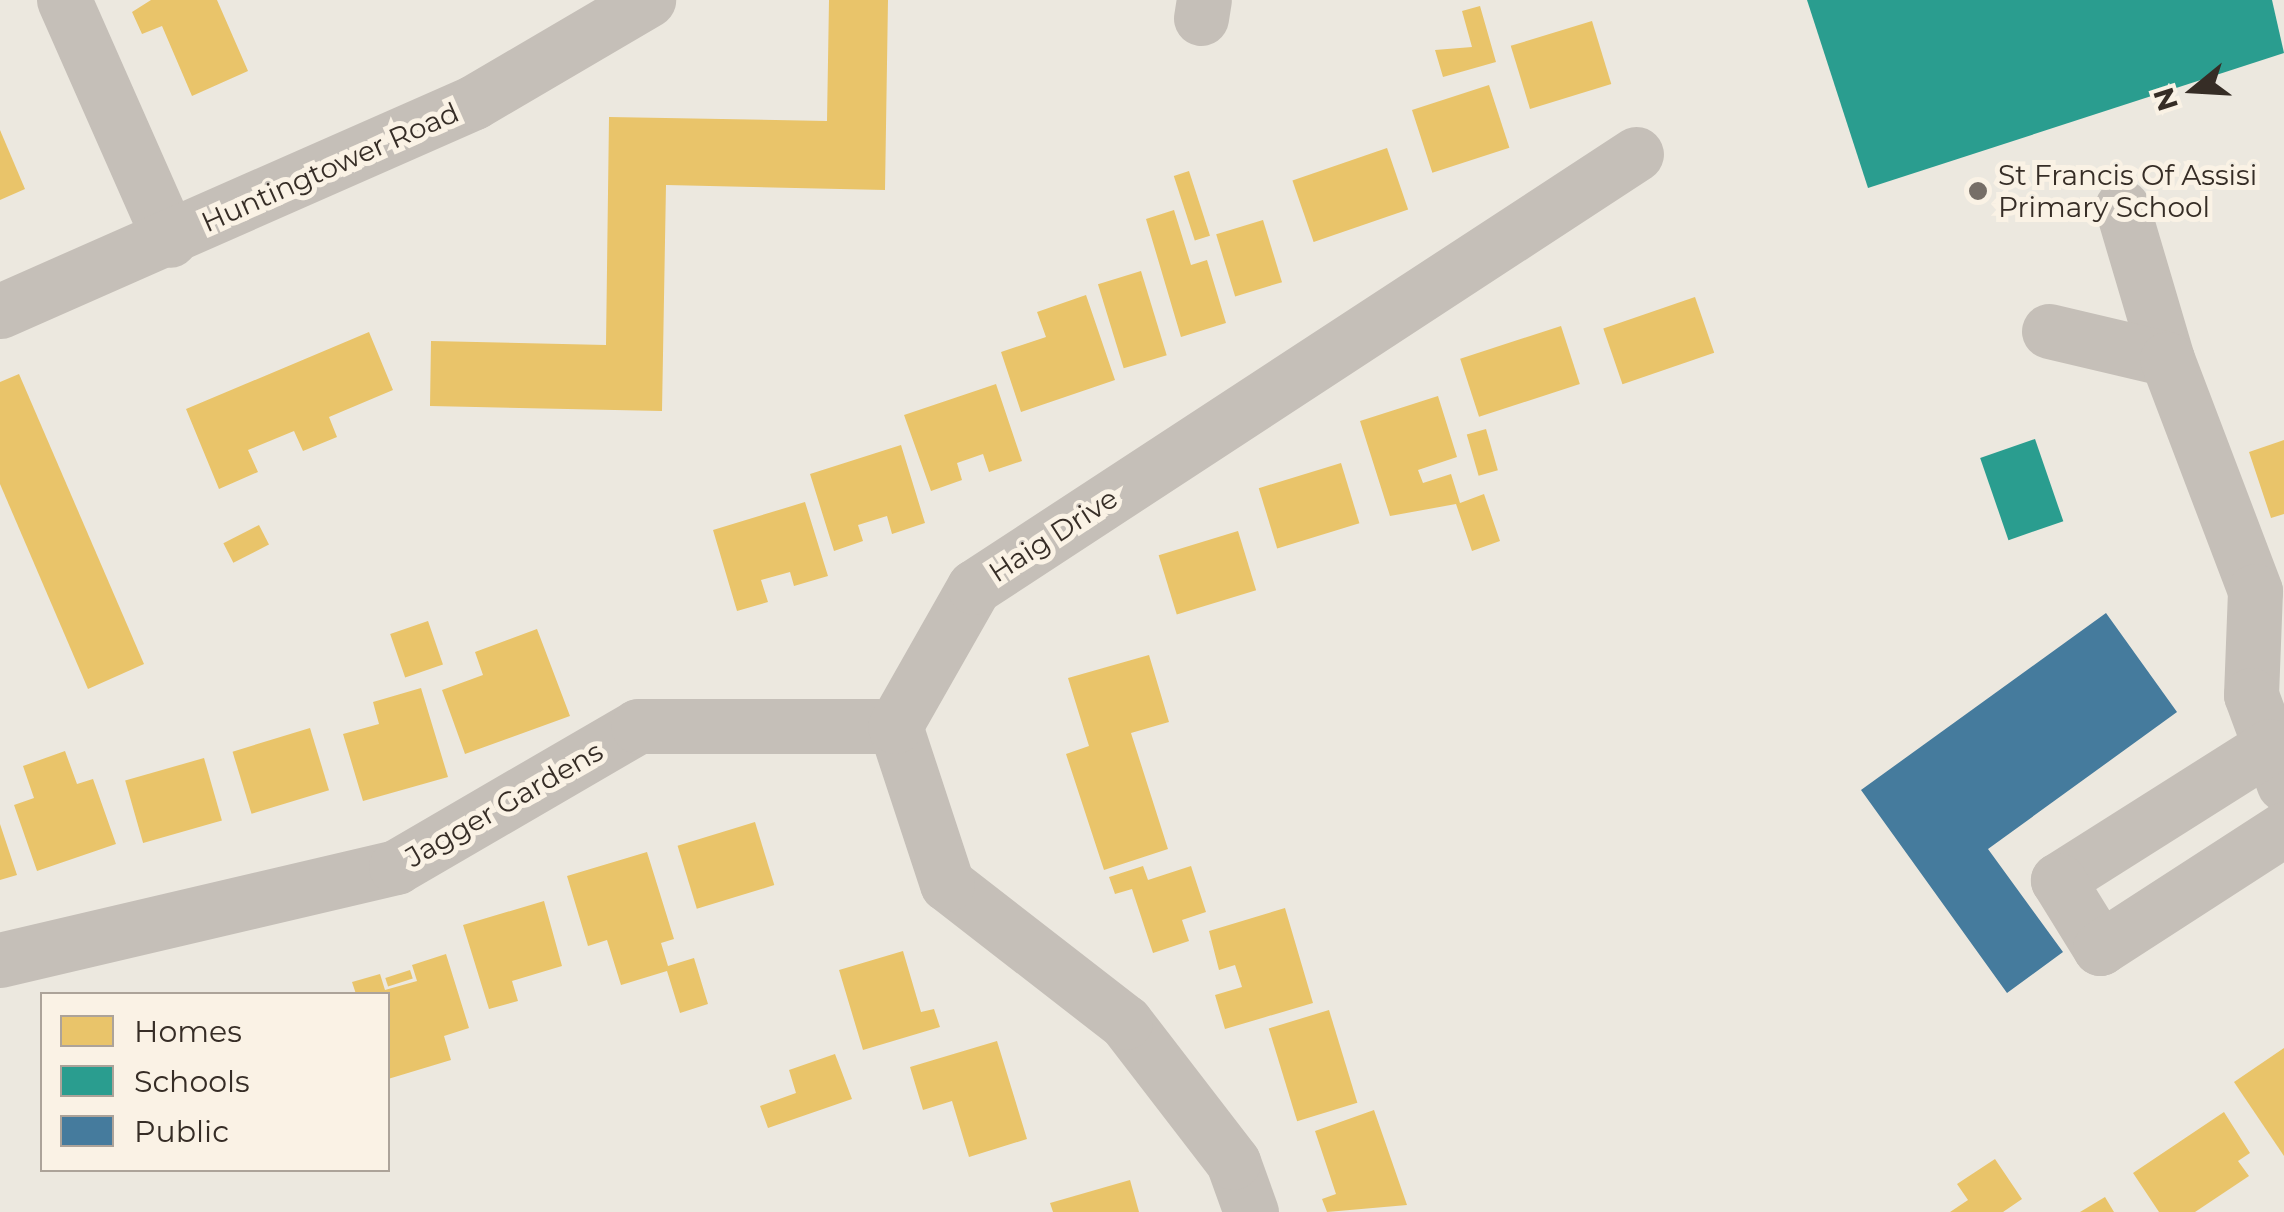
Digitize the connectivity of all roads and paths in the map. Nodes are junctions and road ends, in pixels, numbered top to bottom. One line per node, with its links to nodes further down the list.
1 (64, 0): 5 (street)
2 (648, 0): 5 (street, Huntingtower Road)
3 (1636, 154): 10 (street, Haig Drive)
4 (2122, 207): 8 (street)
5 (170, 240): 6 (street, Huntingtower Road)
6 (0, 311)
7 (2049, 331): 8 (street)
8 (2167, 358): 9 (street)
9 (2270, 586): 11 (street)
10 (895, 726): 13 (street, Jagger Gardens); 14 (street)
11 (2277, 765): 12 (street)
12 (2284, 829)
13 (0, 960)
14 (1250, 1212)

